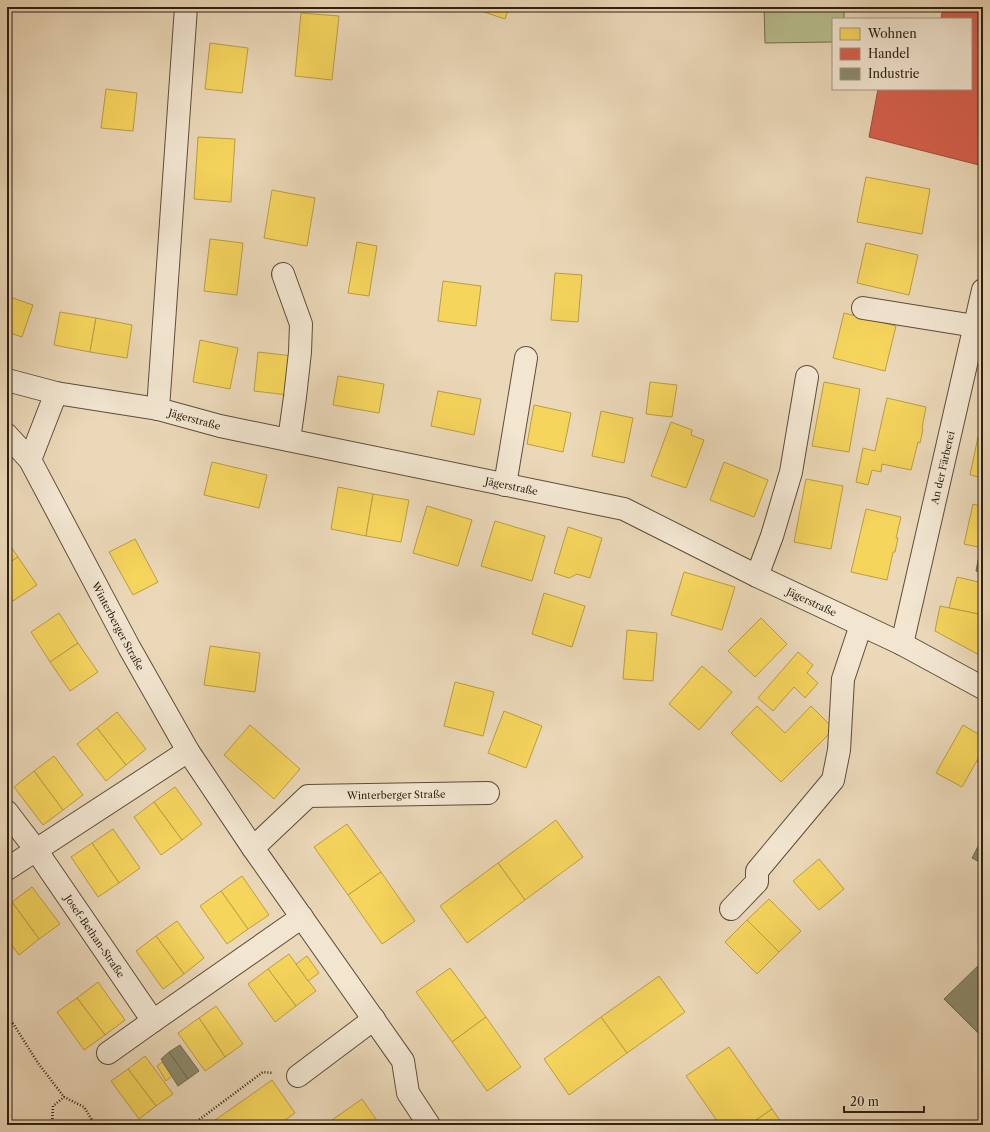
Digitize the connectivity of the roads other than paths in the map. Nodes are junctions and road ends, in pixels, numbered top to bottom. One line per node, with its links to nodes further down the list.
1 (186, 7): 10 (street)
2 (283, 274): 12 (street)
3 (983, 290): 5 (street, An der Färberei)
4 (863, 308): 5 (street)
5 (975, 326): 17 (street, An der Färberei)
6 (526, 358): 14 (street)
7 (806, 377): 15 (street)
8 (7, 380): 9 (street, Jägerstraße)
9 (56, 393): 10 (street, Jägerstraße); 13 (street)
10 (158, 409): 12 (street, Jägerstraße)
11 (7, 435): 13 (street)
12 (289, 440): 14 (street, Jägerstraße)
13 (30, 460): 19 (street, Winterberger Straße)
14 (505, 485): 15 (street, Jägerstraße)
15 (757, 576): 16 (street, Jägerstraße)
16 (861, 625): 17 (street, Jägerstraße); 25 (street)
17 (902, 644): 18 (street, Jägerstraße)
18 (983, 688)
19 (188, 751): 22 (street, Winterberger Straße); 23 (street)
20 (488, 793): 22 (street, Winterberger Straße)
21 (7, 812): 23 (street, Josef-Bethan-Straße)
22 (253, 848): 26 (street, Winterberger Straße)
23 (36, 850): 24 (street); 28 (street, Josef-Bethan-Straße)
24 (7, 870)
25 (731, 909)
26 (302, 917): 27 (street, Winterberger Straße); 28 (street)
27 (374, 1019): 30 (street); 31 (street, Winterberger Straße)
28 (153, 1021): 29 (street)
29 (108, 1053)
30 (298, 1076)
31 (429, 1125)

